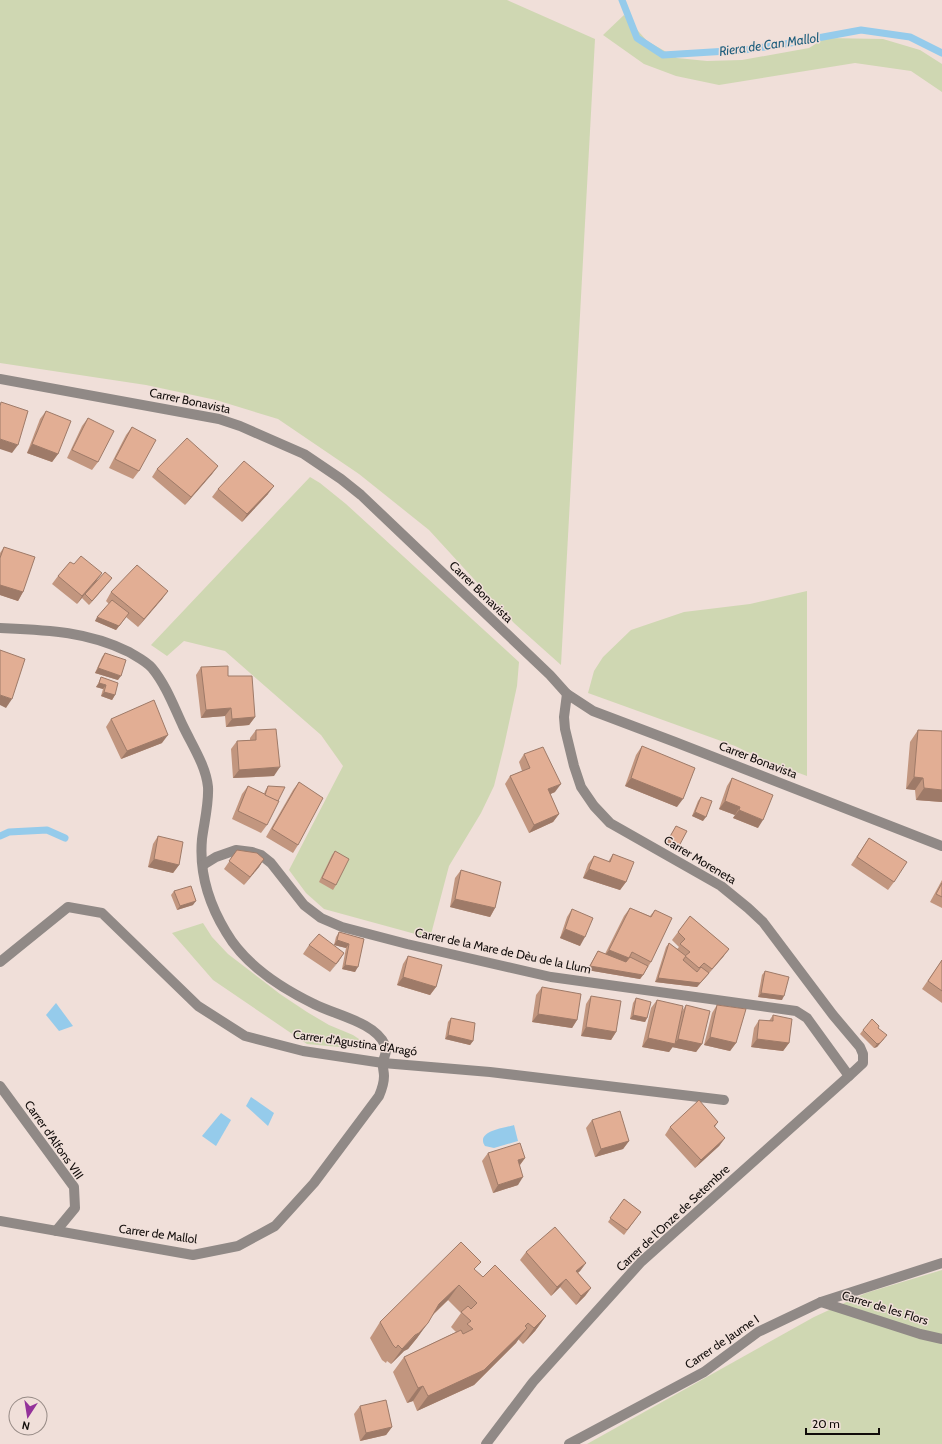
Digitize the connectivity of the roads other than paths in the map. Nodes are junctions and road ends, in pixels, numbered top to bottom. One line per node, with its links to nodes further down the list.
1 (0, 379): 3 (street, Carrer Bonavista)
2 (0, 628): 5 (street, Carrer de Mallol)
3 (567, 694): 4 (street, Carrer Bonavista); 8 (street, Carrer Moreneta)
4 (942, 846)
5 (203, 865): 7 (street, Carrer de Mallol); 9 (street, Carrer de la Mare de Dèu de la Llum)
6 (0, 962): 7 (street, Carrer d'Agustina d'Aragó)
7 (383, 1063): 11 (street, Carrer d'Agustina d'Aragó); 13 (street, Carrer de Mallol)
8 (862, 1063): 9 (street, Carrer de l'Onze de Setembre)
9 (850, 1076): 17 (street, Carrer de l'Onze de Setembre)
10 (0, 1086): 13 (street, Carrer d'Alfons VIII)
11 (724, 1100)
12 (0, 1221): 13 (street, Carrer de Mallol)
13 (56, 1231)
14 (942, 1264): 15 (street, Carrer de Jaume I)
15 (821, 1302): 16 (street, Carrer de les Flors); 18 (street, Carrer de Jaume I)
16 (942, 1339)
17 (486, 1444)
18 (569, 1444)

